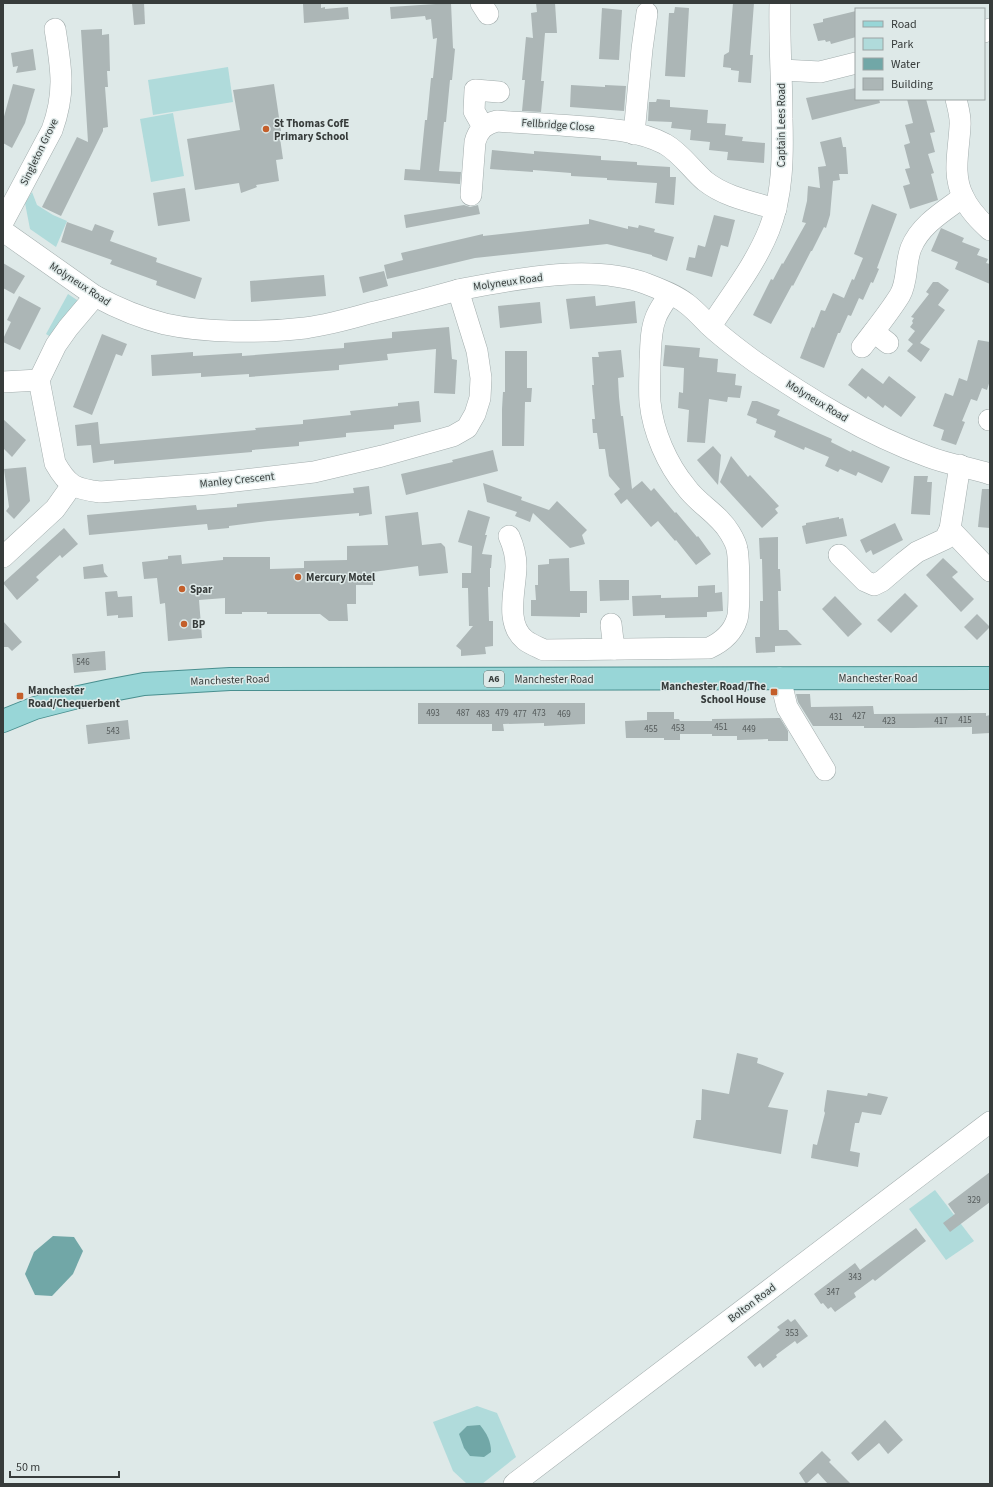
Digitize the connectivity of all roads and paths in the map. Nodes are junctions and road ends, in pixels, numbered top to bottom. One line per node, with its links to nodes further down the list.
1 (780, 3): 5 (street, Captain Lees Road)
2 (647, 13): 9 (street)
3 (55, 29): 13 (street, Singleton Grove)
4 (855, 63): 5 (street)
5 (782, 70): 12 (street, Captain Lees Road)
6 (499, 92): 8 (street)
7 (956, 100): 11 (street)
8 (483, 127): 9 (street, Fellbridge Close); 10 (street)
9 (634, 134): 12 (street, Fellbridge Close)
10 (472, 196)
11 (963, 197): 14 (street); 20 (street)
12 (776, 209): 19 (street, Captain Lees Road)
13 (3, 222)
14 (990, 230)
15 (3, 231): 18 (street, Molyneux Road)
16 (458, 290): 17 (street, Molyneux Road); 18 (street, Molyneux Road); 25 (street, Manley Crescent)
17 (669, 294): 19 (street, Molyneux Road); 32 (street)
18 (95, 296): 21 (street)
19 (711, 326): 23 (street, Molyneux Road)
20 (874, 341)
21 (39, 380): 22 (street); 25 (street)
22 (3, 382)
23 (960, 465): 24 (street, Molyneux Road); 26 (street)
24 (990, 474)
25 (72, 485): 29 (street)
26 (950, 529): 28 (street); 30 (street)
27 (509, 536): 32 (street)
28 (839, 555)
29 (3, 557)
30 (990, 571)
31 (611, 624): 32 (street)
32 (614, 649)
33 (780, 678): 34 (main road, Manchester Road / A6); 35 (main road, Manchester Road / A6); 36 (street)
34 (990, 678)
35 (3, 721)
36 (825, 770)
37 (990, 1122): 38 (street, Bolton Road)
38 (514, 1484)

